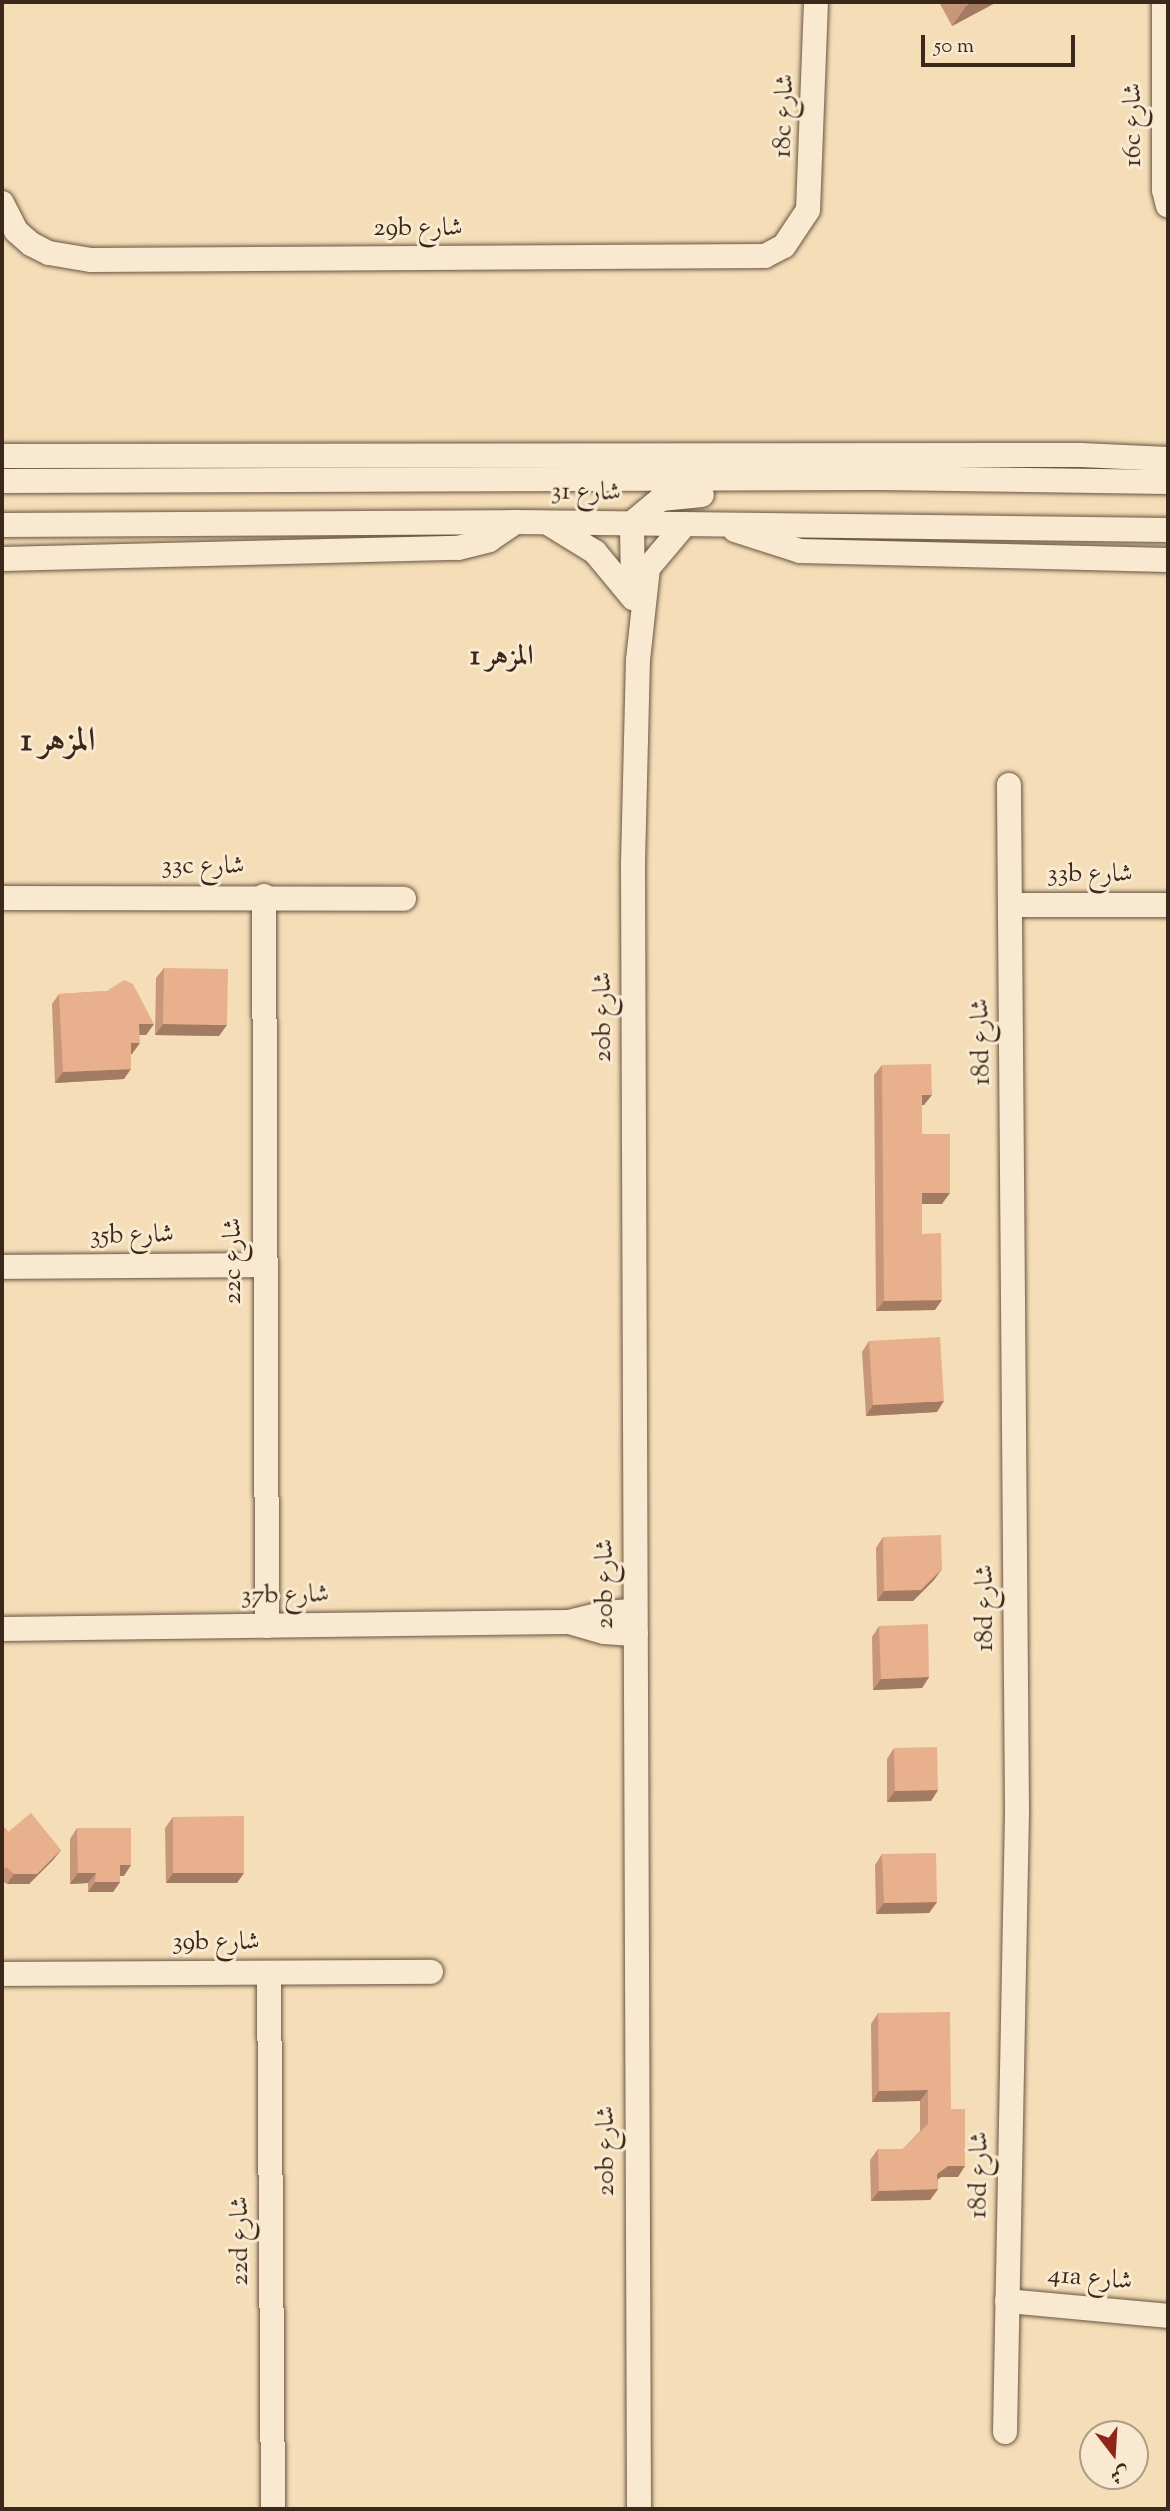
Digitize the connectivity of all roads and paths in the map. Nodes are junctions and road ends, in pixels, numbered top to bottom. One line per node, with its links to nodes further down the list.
1 (816, 2): 5 (street, 18c شارع)
2 (1164, 2): 4 (street, 16c شارع)
3 (2, 203): 5 (street, 29b شارع)
4 (1168, 206)
5 (798, 230)
6 (2, 457): 7 (street)
7 (1168, 459)
8 (878, 478): 9 (street, شارع 31); 10 (street, شارع 31); 13 (street)
9 (2, 481)
10 (1168, 482)
11 (516, 522): 12 (street, شارع 31); 16 (street, شارع 31); 18 (street)
12 (544, 522): 13 (street, شارع 31); 20 (street)
13 (632, 523): 14 (street, شارع 31); 20 (street, 20b شارع)
14 (685, 524): 15 (street, شارع 31); 21 (street, 20b شارع)
15 (721, 524): 17 (street, شارع 31); 19 (street)
16 (2, 525)
17 (1168, 530)
18 (2, 559)
19 (1168, 560)
20 (633, 598): 21 (street, 20b شارع)
21 (638, 660): 30 (street, 20b شارع)
22 (1009, 785): 26 (street, 18d شارع)
23 (264, 897): 24 (street, 33c شارع); 25 (street, 33c شارع); 28 (street, 22c شارع)
24 (2, 898)
25 (404, 898)
26 (1011, 905): 27 (street, 33b شارع); 36 (street, 18d شارع)
27 (1168, 905)
28 (263, 1265): 29 (street, 35b شارع); 31 (street, 22c شارع)
29 (2, 1267)
30 (636, 1622): 31 (street, 37b شارع); 40 (street, 20b شارع)
31 (267, 1626): 32 (street, 37b شارع)
32 (2, 1629)
33 (431, 1972): 34 (street, 39b شارع)
34 (269, 1973): 35 (street, 39b شارع); 39 (street, 22d شارع)
35 (2, 1974)
36 (1007, 2301): 37 (street, 41a شارع); 38 (street, 18d شارع)
37 (1168, 2316)
38 (1005, 2432)
39 (273, 2509)
40 (639, 2509)

